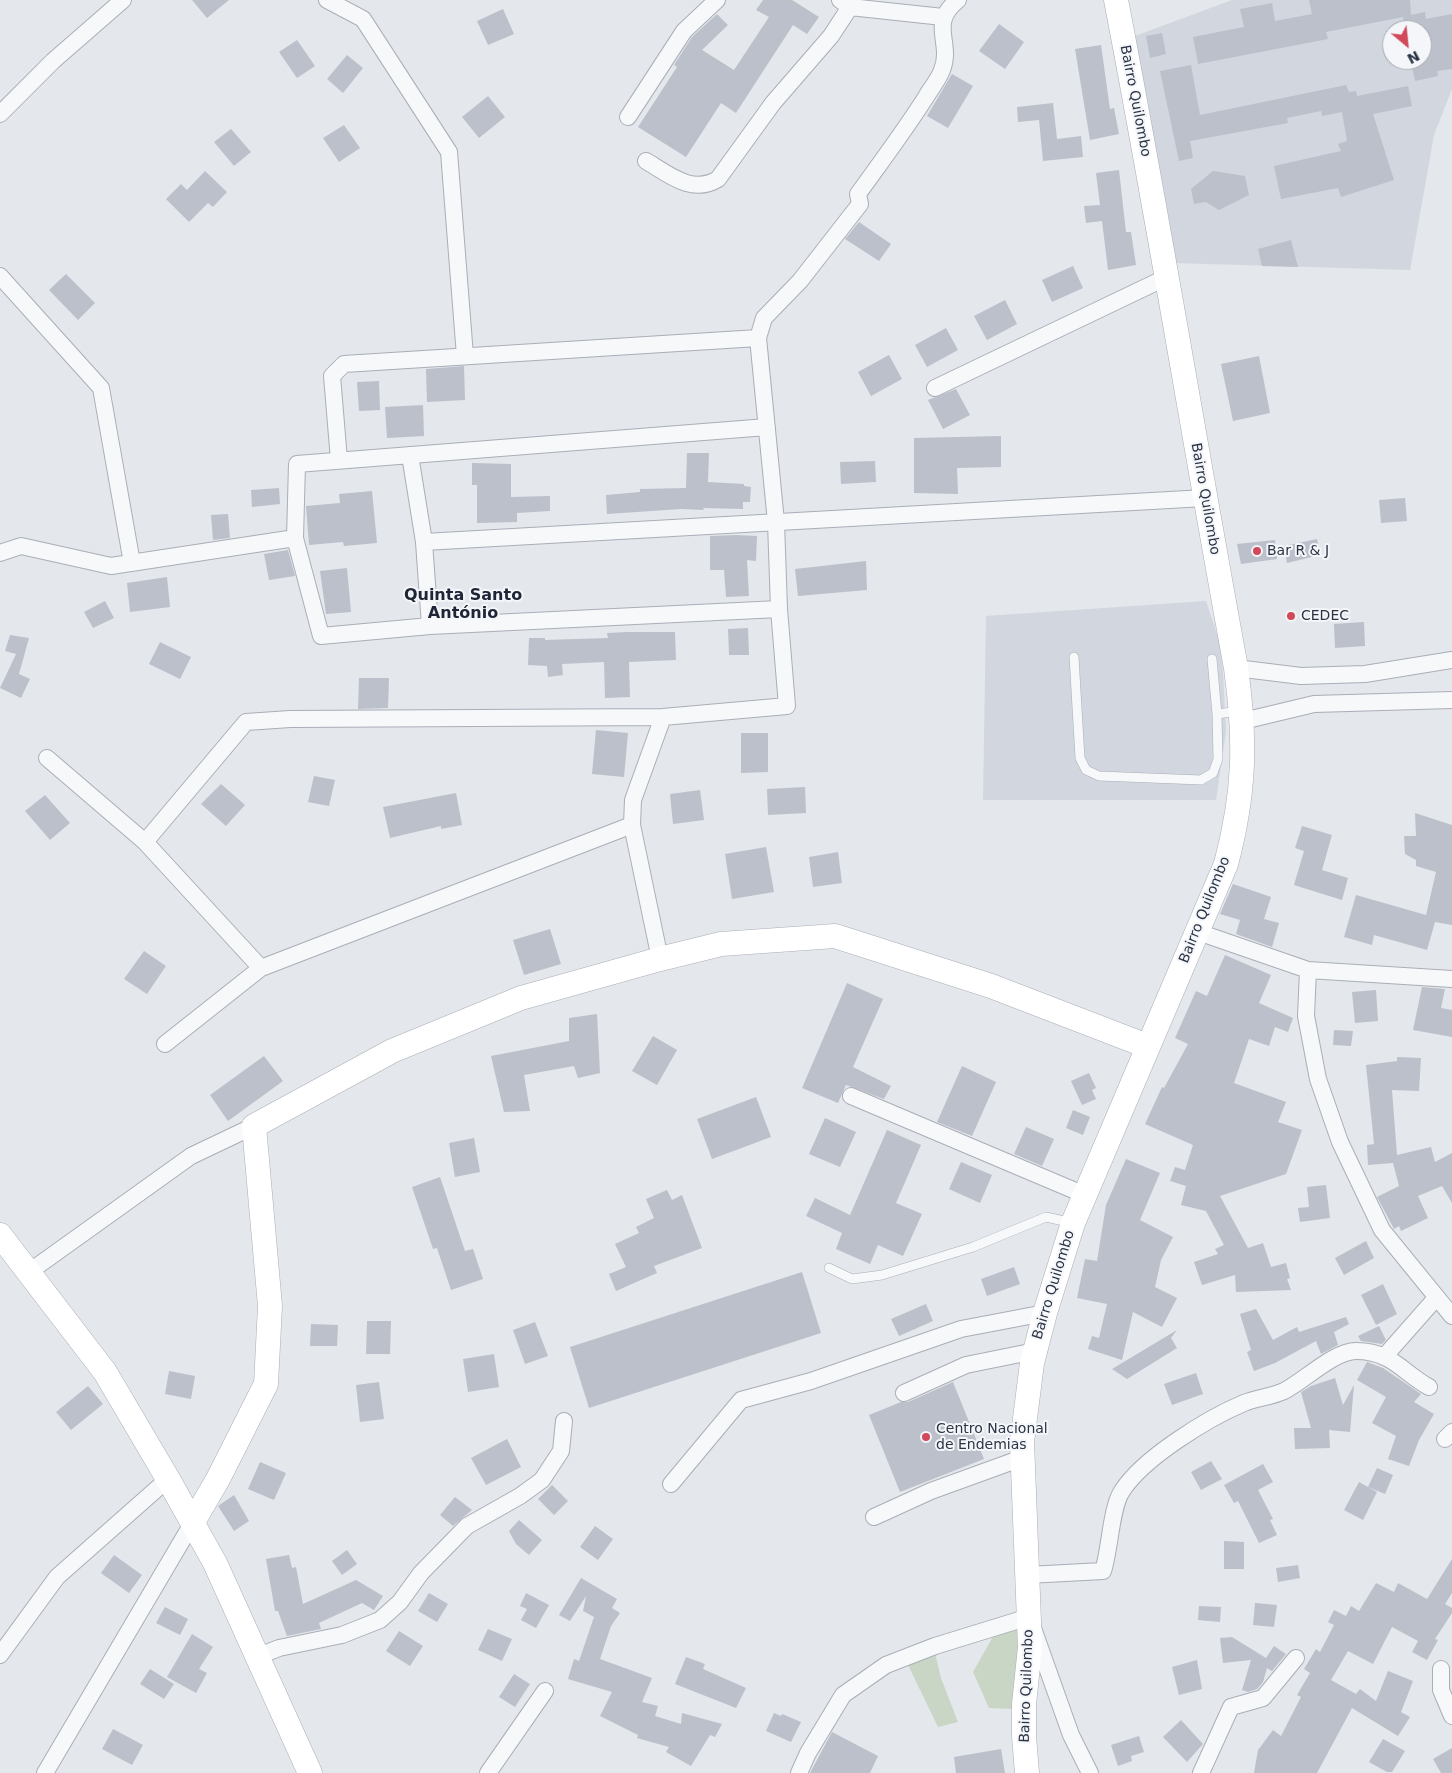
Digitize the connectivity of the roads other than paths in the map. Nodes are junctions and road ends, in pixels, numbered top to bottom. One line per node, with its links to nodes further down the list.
1 (124, 0): 8 (street)
2 (326, 0): 14 (street)
3 (717, 0): 9 (street)
4 (958, 0): 7 (street)
5 (1116, 0): 12 (street, Bairro Quilombo)
6 (845, 3): 7 (street); 10 (street)
7 (943, 17): 13 (street)
8 (0, 114)
9 (628, 117)
10 (646, 161)
11 (0, 276): 24 (street)
12 (1165, 278): 15 (street); 19 (street, Bairro Quilombo)
13 (758, 338): 14 (street); 16 (street)
14 (466, 356): 18 (street)
15 (936, 388)
16 (767, 426): 17 (street); 20 (street)
17 (410, 455): 18 (street); 22 (street)
18 (339, 460): 21 (street)
19 (1204, 498): 20 (street); 30 (street, Bairro Quilombo)
20 (776, 522): 22 (street); 25 (street)
21 (295, 538): 24 (street); 26 (street)
22 (424, 542): 26 (street)
23 (0, 553): 24 (street)
24 (132, 563)
25 (779, 609): 26 (street); 34 (street)
26 (430, 626)
27 (1074, 657): 32 (lane)
28 (1212, 659): 32 (lane)
29 (1452, 660): 30 (street)
30 (1236, 668): 33 (street, Bairro Quilombo)
31 (1452, 700): 33 (street)
32 (1217, 714): 33 (lane)
33 (1242, 716): 38 (street, Bairro Quilombo)
34 (663, 717): 36 (street); 37 (street)
35 (47, 758): 37 (street)
36 (632, 825): 39 (street); 40 (street)
37 (145, 842): 40 (street)
38 (1198, 932): 41 (street); 44 (street, Bairro Quilombo)
39 (660, 959): 44 (street); 46 (street)
40 (261, 968): 43 (street)
41 (1308, 970): 42 (street); 52 (street)
42 (1452, 978)
43 (165, 1044)
44 (1147, 1046): 47 (street, Bairro Quilombo)
45 (851, 1096): 47 (street)
46 (254, 1126): 51 (street); 64 (street)
47 (1085, 1195): 48 (street, Bairro Quilombo)
48 (1073, 1223): 50 (lane); 53 (street, Bairro Quilombo)
49 (0, 1235): 51 (street)
50 (829, 1268)
51 (29, 1272): 61 (street)
52 (1436, 1298): 54 (street); 56 (street)
53 (1045, 1313): 55 (street, Bairro Quilombo); 62 (street)
54 (1452, 1316)
55 (1035, 1351): 58 (street); 60 (street, Bairro Quilombo)
56 (1384, 1356): 57 (street); 65 (street)
57 (1429, 1387)
58 (904, 1393)
59 (564, 1421): 68 (street)
60 (1022, 1458): 63 (street); 65 (street, Bairro Quilombo)
61 (168, 1479): 64 (street); 67 (street)
62 (671, 1484)
63 (874, 1517)
64 (193, 1522): 68 (street); 73 (street)
65 (1027, 1576): 66 (street, Bairro Quilombo)
66 (1029, 1617): 76 (street); 77 (street, Bairro Quilombo); 78 (street)
67 (0, 1655)
68 (259, 1656): 74 (street)
69 (1296, 1658): 79 (street)
70 (1441, 1669): 72 (street)
71 (544, 1690): 75 (street)
72 (1452, 1716)
73 (45, 1773)
74 (310, 1773)
75 (488, 1773)
76 (798, 1773)
77 (1027, 1773)
78 (1090, 1773)
79 (1201, 1773)

